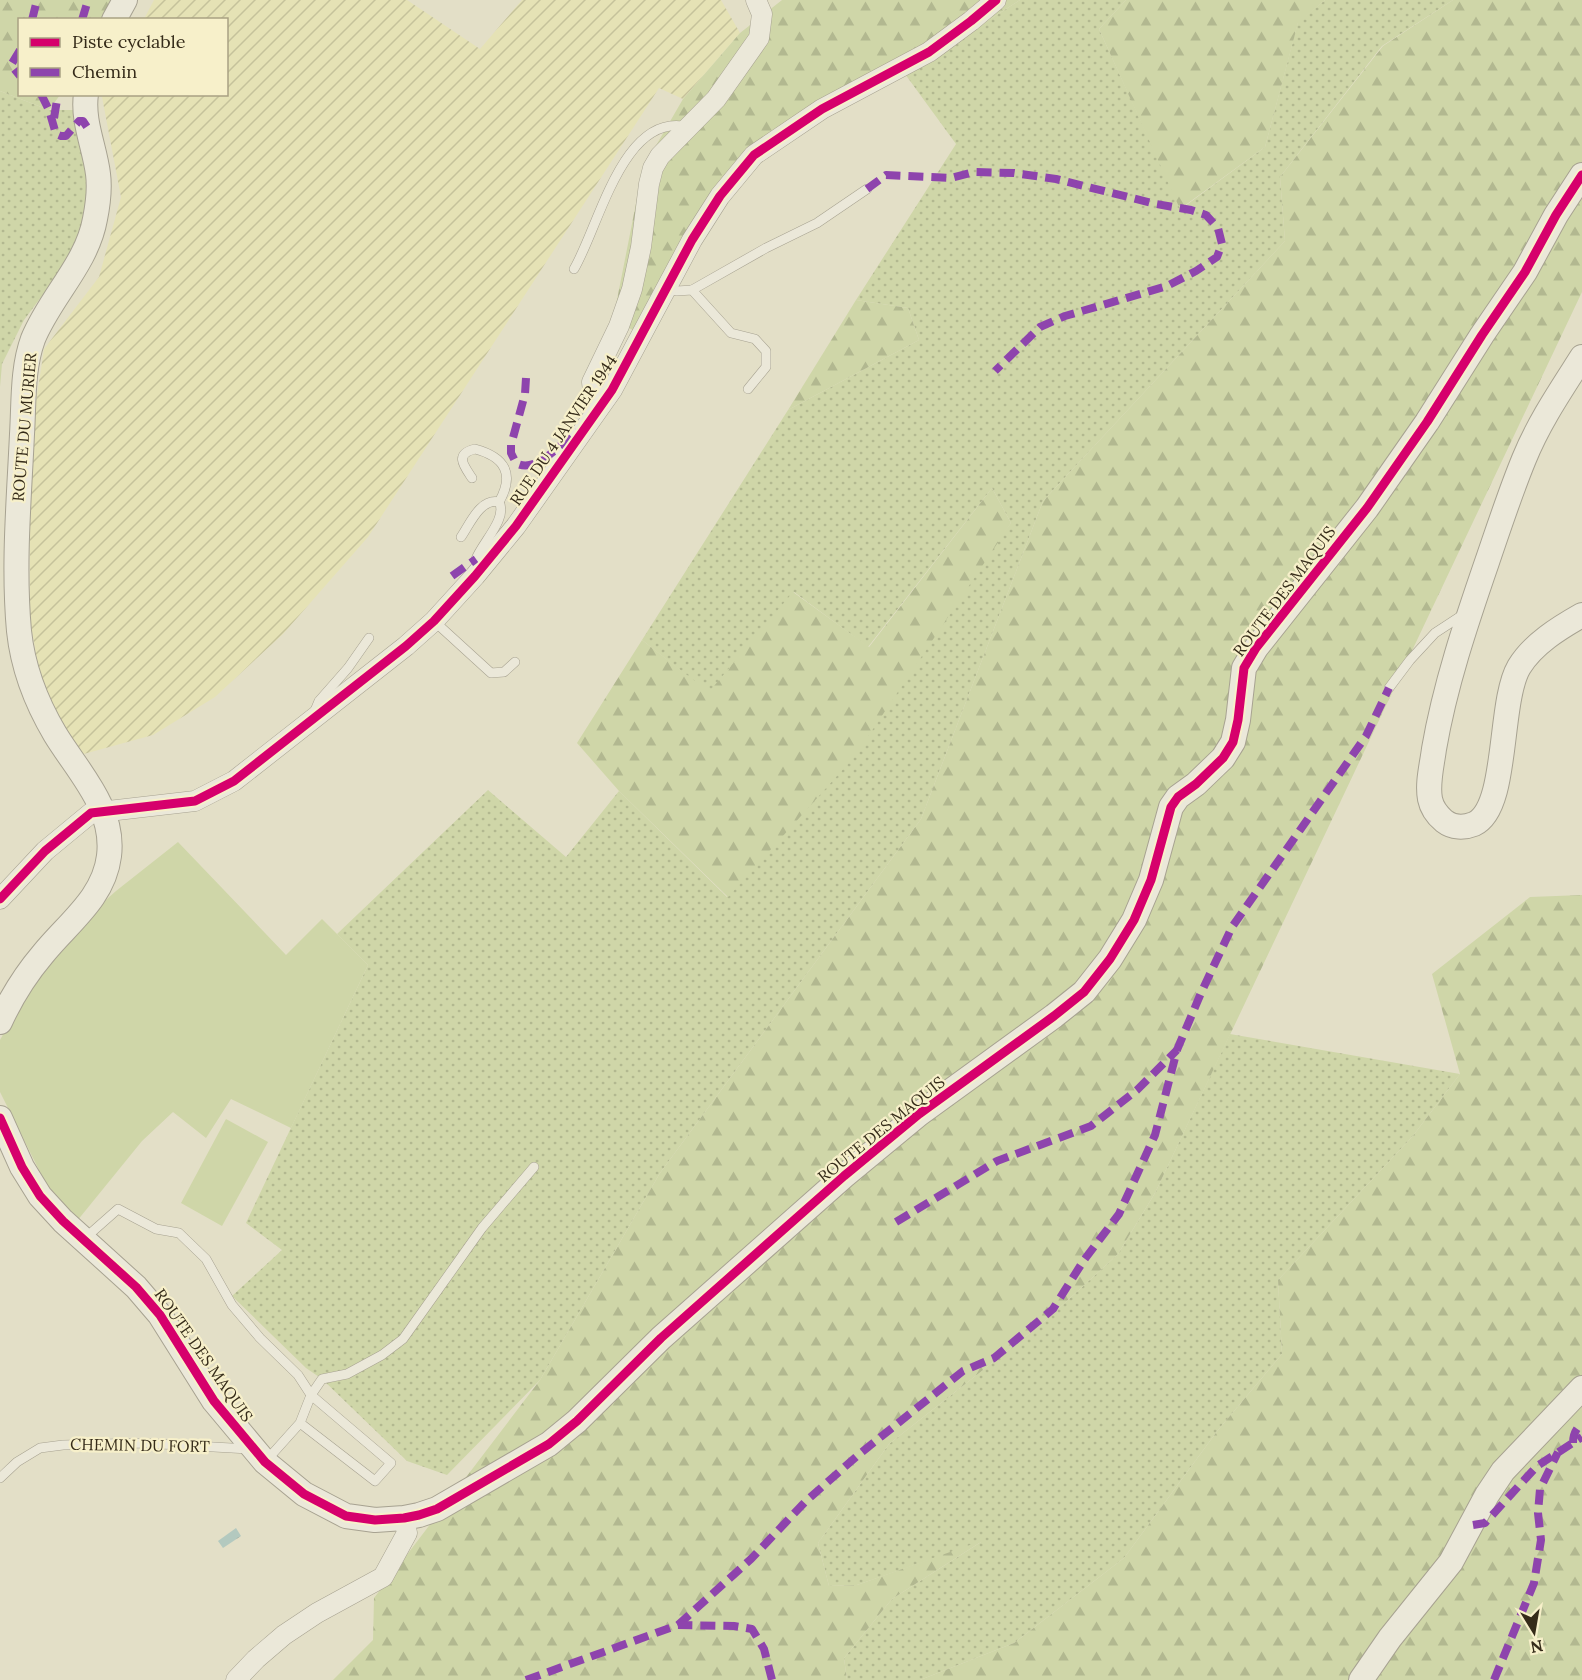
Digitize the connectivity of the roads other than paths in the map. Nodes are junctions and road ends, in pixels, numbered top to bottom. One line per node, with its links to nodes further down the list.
1 (125, 0): 4 (street)
2 (996, 0): 10 (street, RUE DU 4 JANVIER 1944)
3 (762, 5): 6 (street)
4 (115, 18)
5 (86, 96): 26 (street, ROUTE DU MURIER)
6 (690, 127): 9 (lane); 14 (street)
7 (1582, 175): 37 (street, ROUTE DES MAQUIS)
8 (867, 189): 11 (lane)
9 (574, 268)
10 (665, 289): 11 (lane); 14 (street, RUE DU 4 JANVIER 1944)
11 (692, 290): 13 (lane)
12 (1582, 357): 19 (street)
13 (748, 389)
14 (603, 400): 18 (street, RUE DU 4 JANVIER 1944)
15 (472, 478): 16 (lane)
16 (499, 502): 17 (lane); 18 (lane)
17 (461, 537)
18 (483, 566): 21 (street, RUE DU 4 JANVIER 1944)
19 (1471, 609): 20 (street); 24 (lane)
20 (1582, 615)
21 (434, 621): 23 (lane); 25 (street, RUE DU 4 JANVIER 1944)
22 (369, 638): 25 (lane)
23 (515, 662)
24 (1389, 688)
25 (311, 720): 26 (street, RUE DU 4 JANVIER 1944)
26 (106, 823): 27 (street, RUE DU 4 JANVIER 1944); 28 (street)
27 (0, 899)
28 (0, 1022)
29 (0, 1118): 31 (street, ROUTE DES MAQUIS)
30 (534, 1167): 33 (lane)
31 (84, 1239): 33 (lane); 35 (street, ROUTE DES MAQUIS)
32 (1582, 1388): 39 (street)
33 (311, 1395): 34 (lane); 34 (lane)
34 (300, 1423): 35 (lane)
35 (259, 1456): 36 (lane, CHEMIN DU FORT); 37 (street, ROUTE DES MAQUIS)
36 (2, 1476)
37 (404, 1518): 38 (street)
38 (236, 1680)
39 (1361, 1680)

